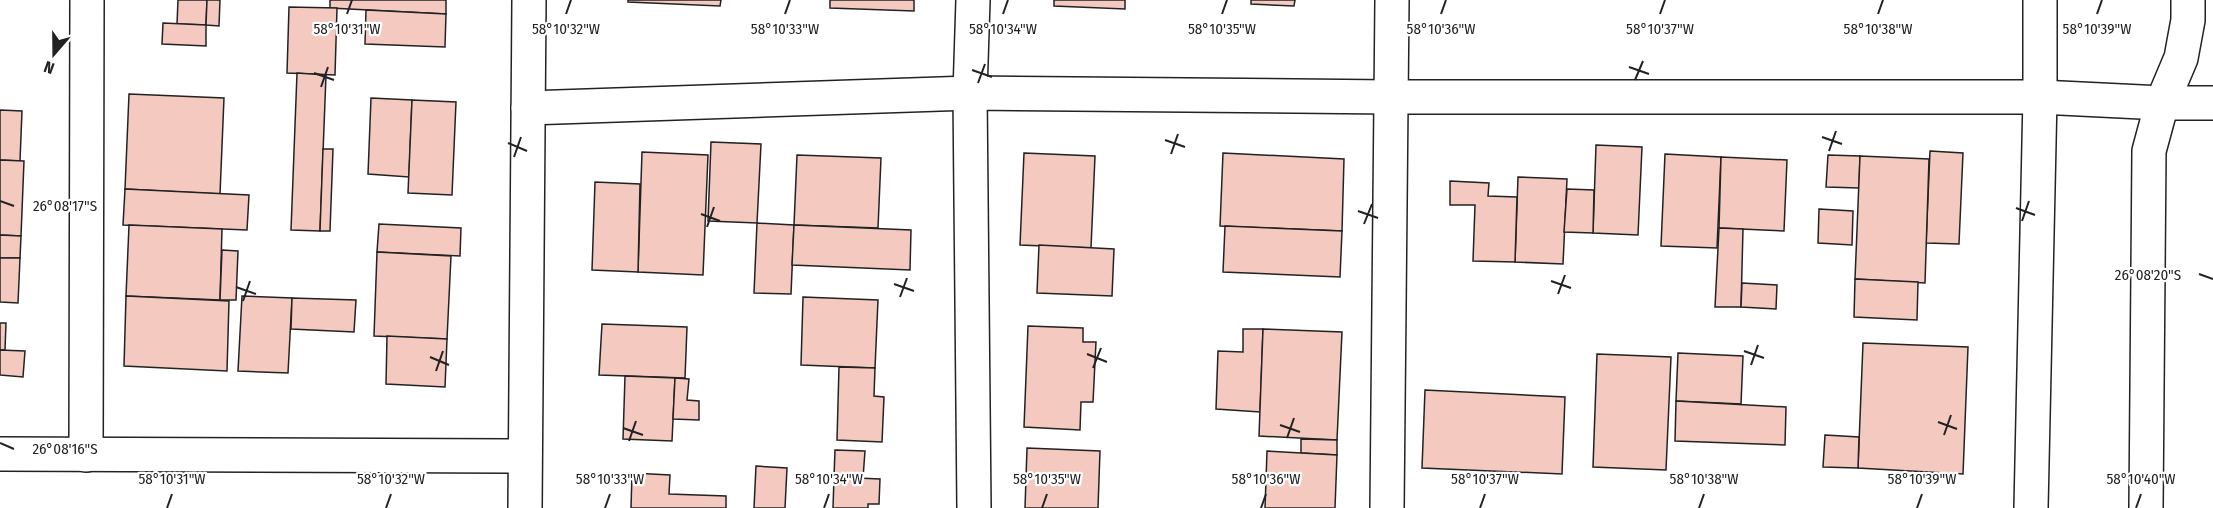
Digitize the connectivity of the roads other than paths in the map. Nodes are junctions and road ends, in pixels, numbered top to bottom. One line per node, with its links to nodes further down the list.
1 (87, 0): 14 (street)
2 (529, 0): 12 (street)
3 (972, 0): 7 (street)
4 (1392, 0): 8 (street)
5 (2040, 0): 9 (street)
6 (2188, 0): 10 (street)
7 (970, 93): 8 (street); 12 (street); 17 (street)
8 (1391, 97): 9 (street); 18 (street)
9 (2040, 97): 10 (street); 19 (street)
10 (2162, 103): 11 (street); 20 (street)
11 (2213, 103)
12 (528, 108): 15 (street)
13 (0, 454): 14 (street)
14 (86, 455): 15 (street)
15 (525, 456): 16 (street)
16 (525, 508)
17 (974, 508)
18 (1387, 508)
19 (2031, 508)
20 (2145, 508)

